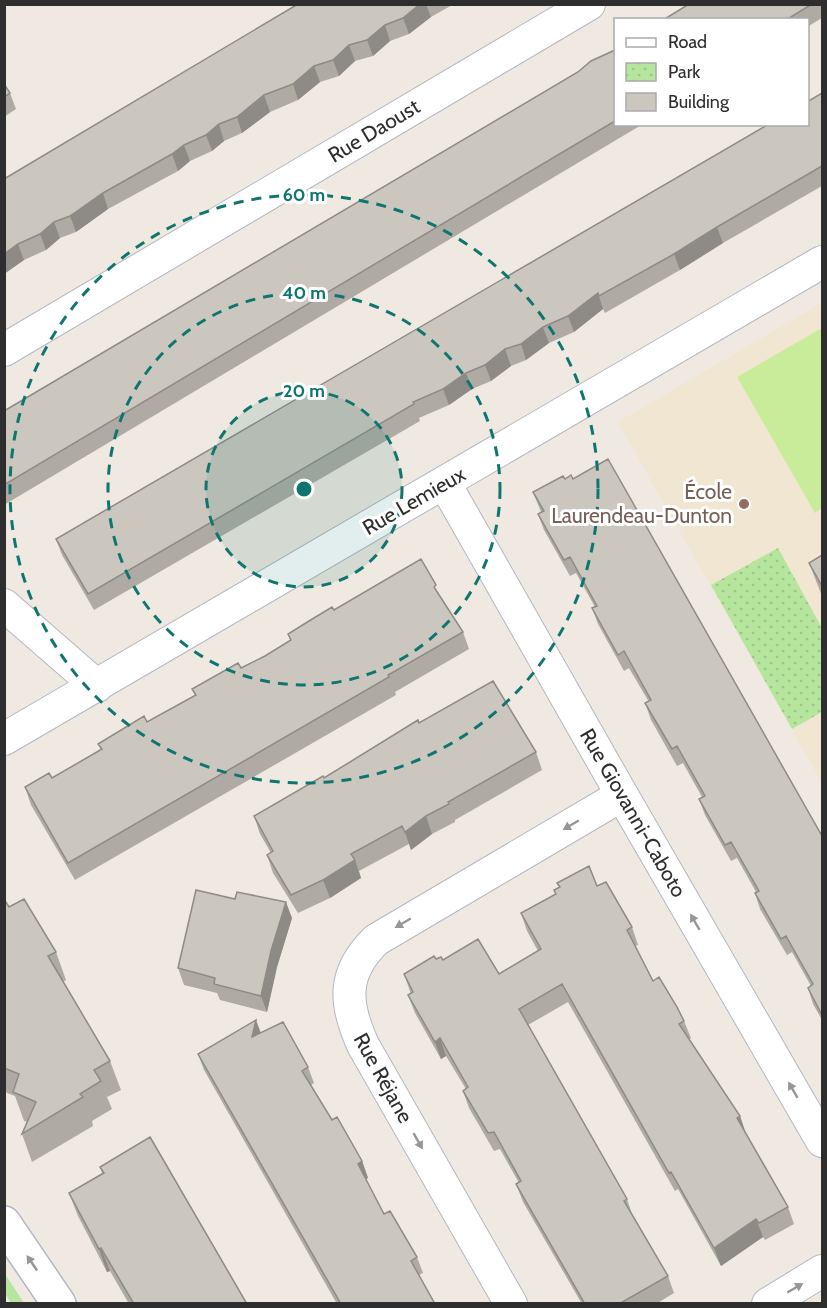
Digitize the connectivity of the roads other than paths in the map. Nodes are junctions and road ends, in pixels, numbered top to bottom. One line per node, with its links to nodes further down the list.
1 (589, 4): 3 (street, Rue Daoust)
2 (822, 262): 4 (street, Rue Lemieux)
3 (4, 350)
4 (445, 484): 6 (street, Rue Lemieux); 8 (street, Rue Giovanni-Caboto)
5 (4, 605): 6 (street)
6 (97, 686): 7 (street, Rue Lemieux)
7 (4, 739)
8 (622, 795): 9 (street, Rue Giovanni-Caboto, one-way to 8); 13 (street, Rue Réjane, one-way to 13)
9 (822, 1141)
10 (4, 1223): 12 (street, one-way to 10)
11 (822, 1271): 14 (street, one-way to 11)
12 (59, 1304)
13 (510, 1304)
14 (768, 1304)

